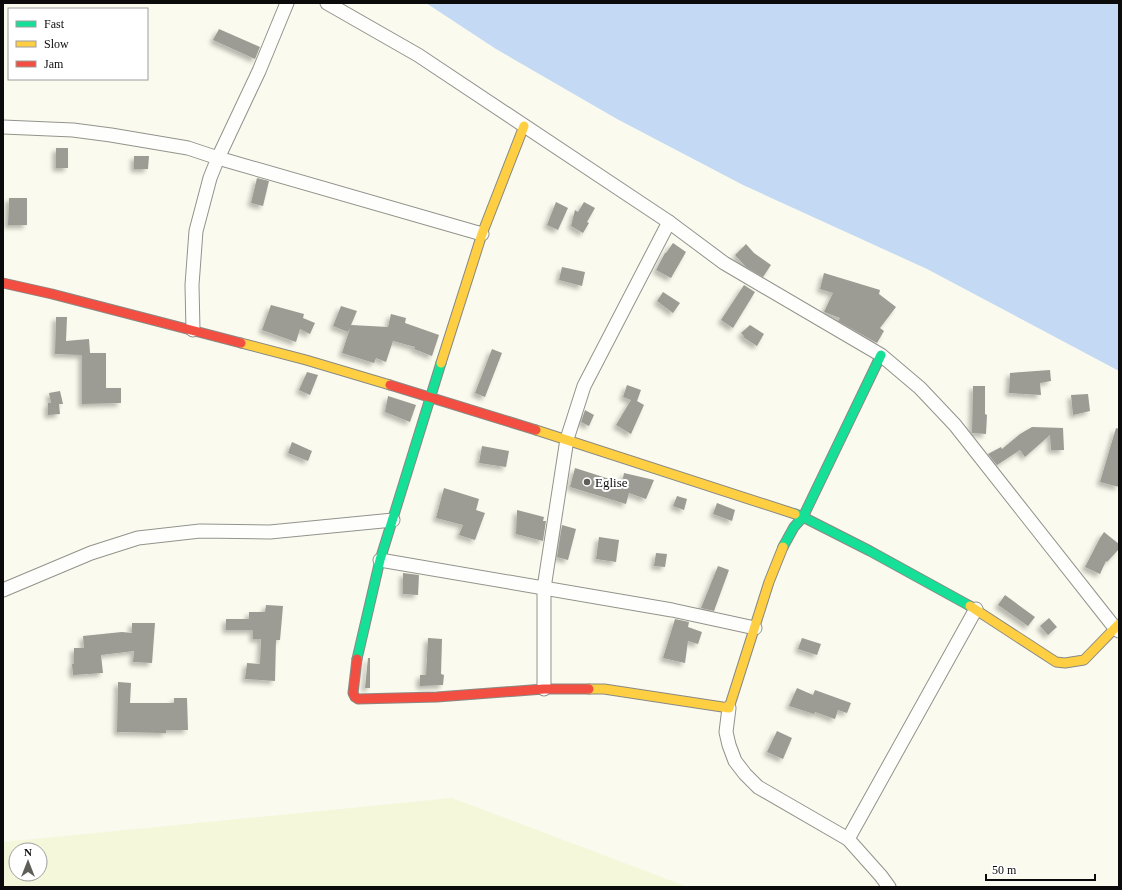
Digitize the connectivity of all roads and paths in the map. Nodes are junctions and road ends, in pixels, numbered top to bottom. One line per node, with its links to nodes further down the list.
1 (287, 3): 5 (street)
2 (327, 3): 3 (street)
3 (524, 126): 6 (street); 7 (street)
4 (3, 127): 5 (street)
5 (218, 158): 7 (street); 9 (street)
6 (669, 222): 10 (street); 12 (street)
7 (482, 234): 11 (street)
8 (3, 283): 9 (street)
9 (193, 330): 11 (street)
10 (881, 356): 13 (street); 20 (street)
11 (430, 398): 12 (street); 14 (street)
12 (567, 439): 13 (street); 16 (street)
13 (803, 517): 18 (street); 19 (street)
14 (393, 520): 15 (street); 17 (street)
15 (380, 560): 16 (street); 21 (street)
16 (544, 588): 19 (street); 21 (street)
17 (3, 590)
18 (976, 609): 20 (street); 23 (street)
19 (755, 628): 22 (street)
20 (1118, 628)
21 (544, 689): 22 (street)
22 (730, 708): 23 (street)
23 (848, 839): 24 (street)
24 (888, 887)

